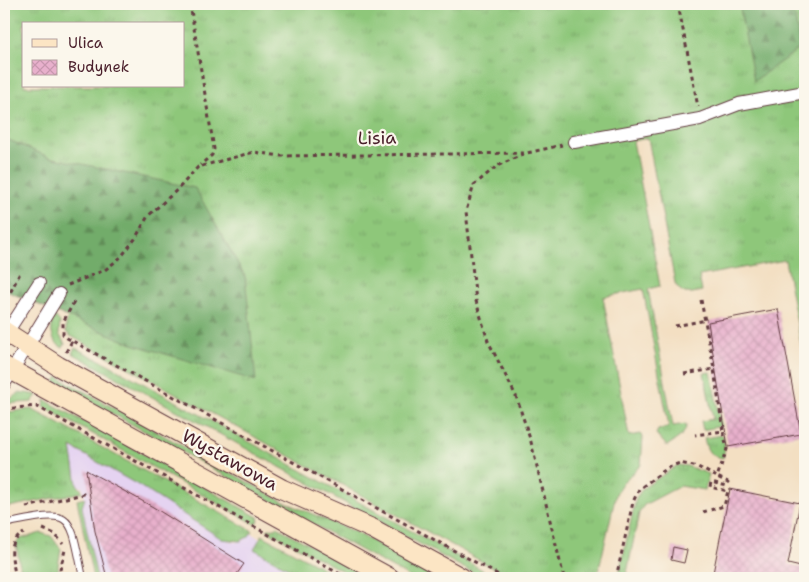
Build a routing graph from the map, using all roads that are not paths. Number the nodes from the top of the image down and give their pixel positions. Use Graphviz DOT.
graph roads {
  1 [pos="805,92"];
  2 [pos="574,142"];
  3 [pos="38,283"];
  4 [pos="59,294"];
  5 [pos="5,333"];
  6 [pos="28,347"];
  7 [pos="6,373"];
  8 [pos="4,524"];
  9 [pos="83,578"];
  10 [pos="390,578"];
  11 [pos="462,578"];
  1 -- 2 [label="street"];
  3 -- 5 [label="street"];
  4 -- 6 [label="street"];
  5 -- 6 [label="street, Wystawowa"];
  6 -- 7 [label="street"];
  6 -- 11 [label="street, Wystawowa"];
  7 -- 10 [label="street, Wystawowa"];
  8 -- 9 [label="lane"];
}
